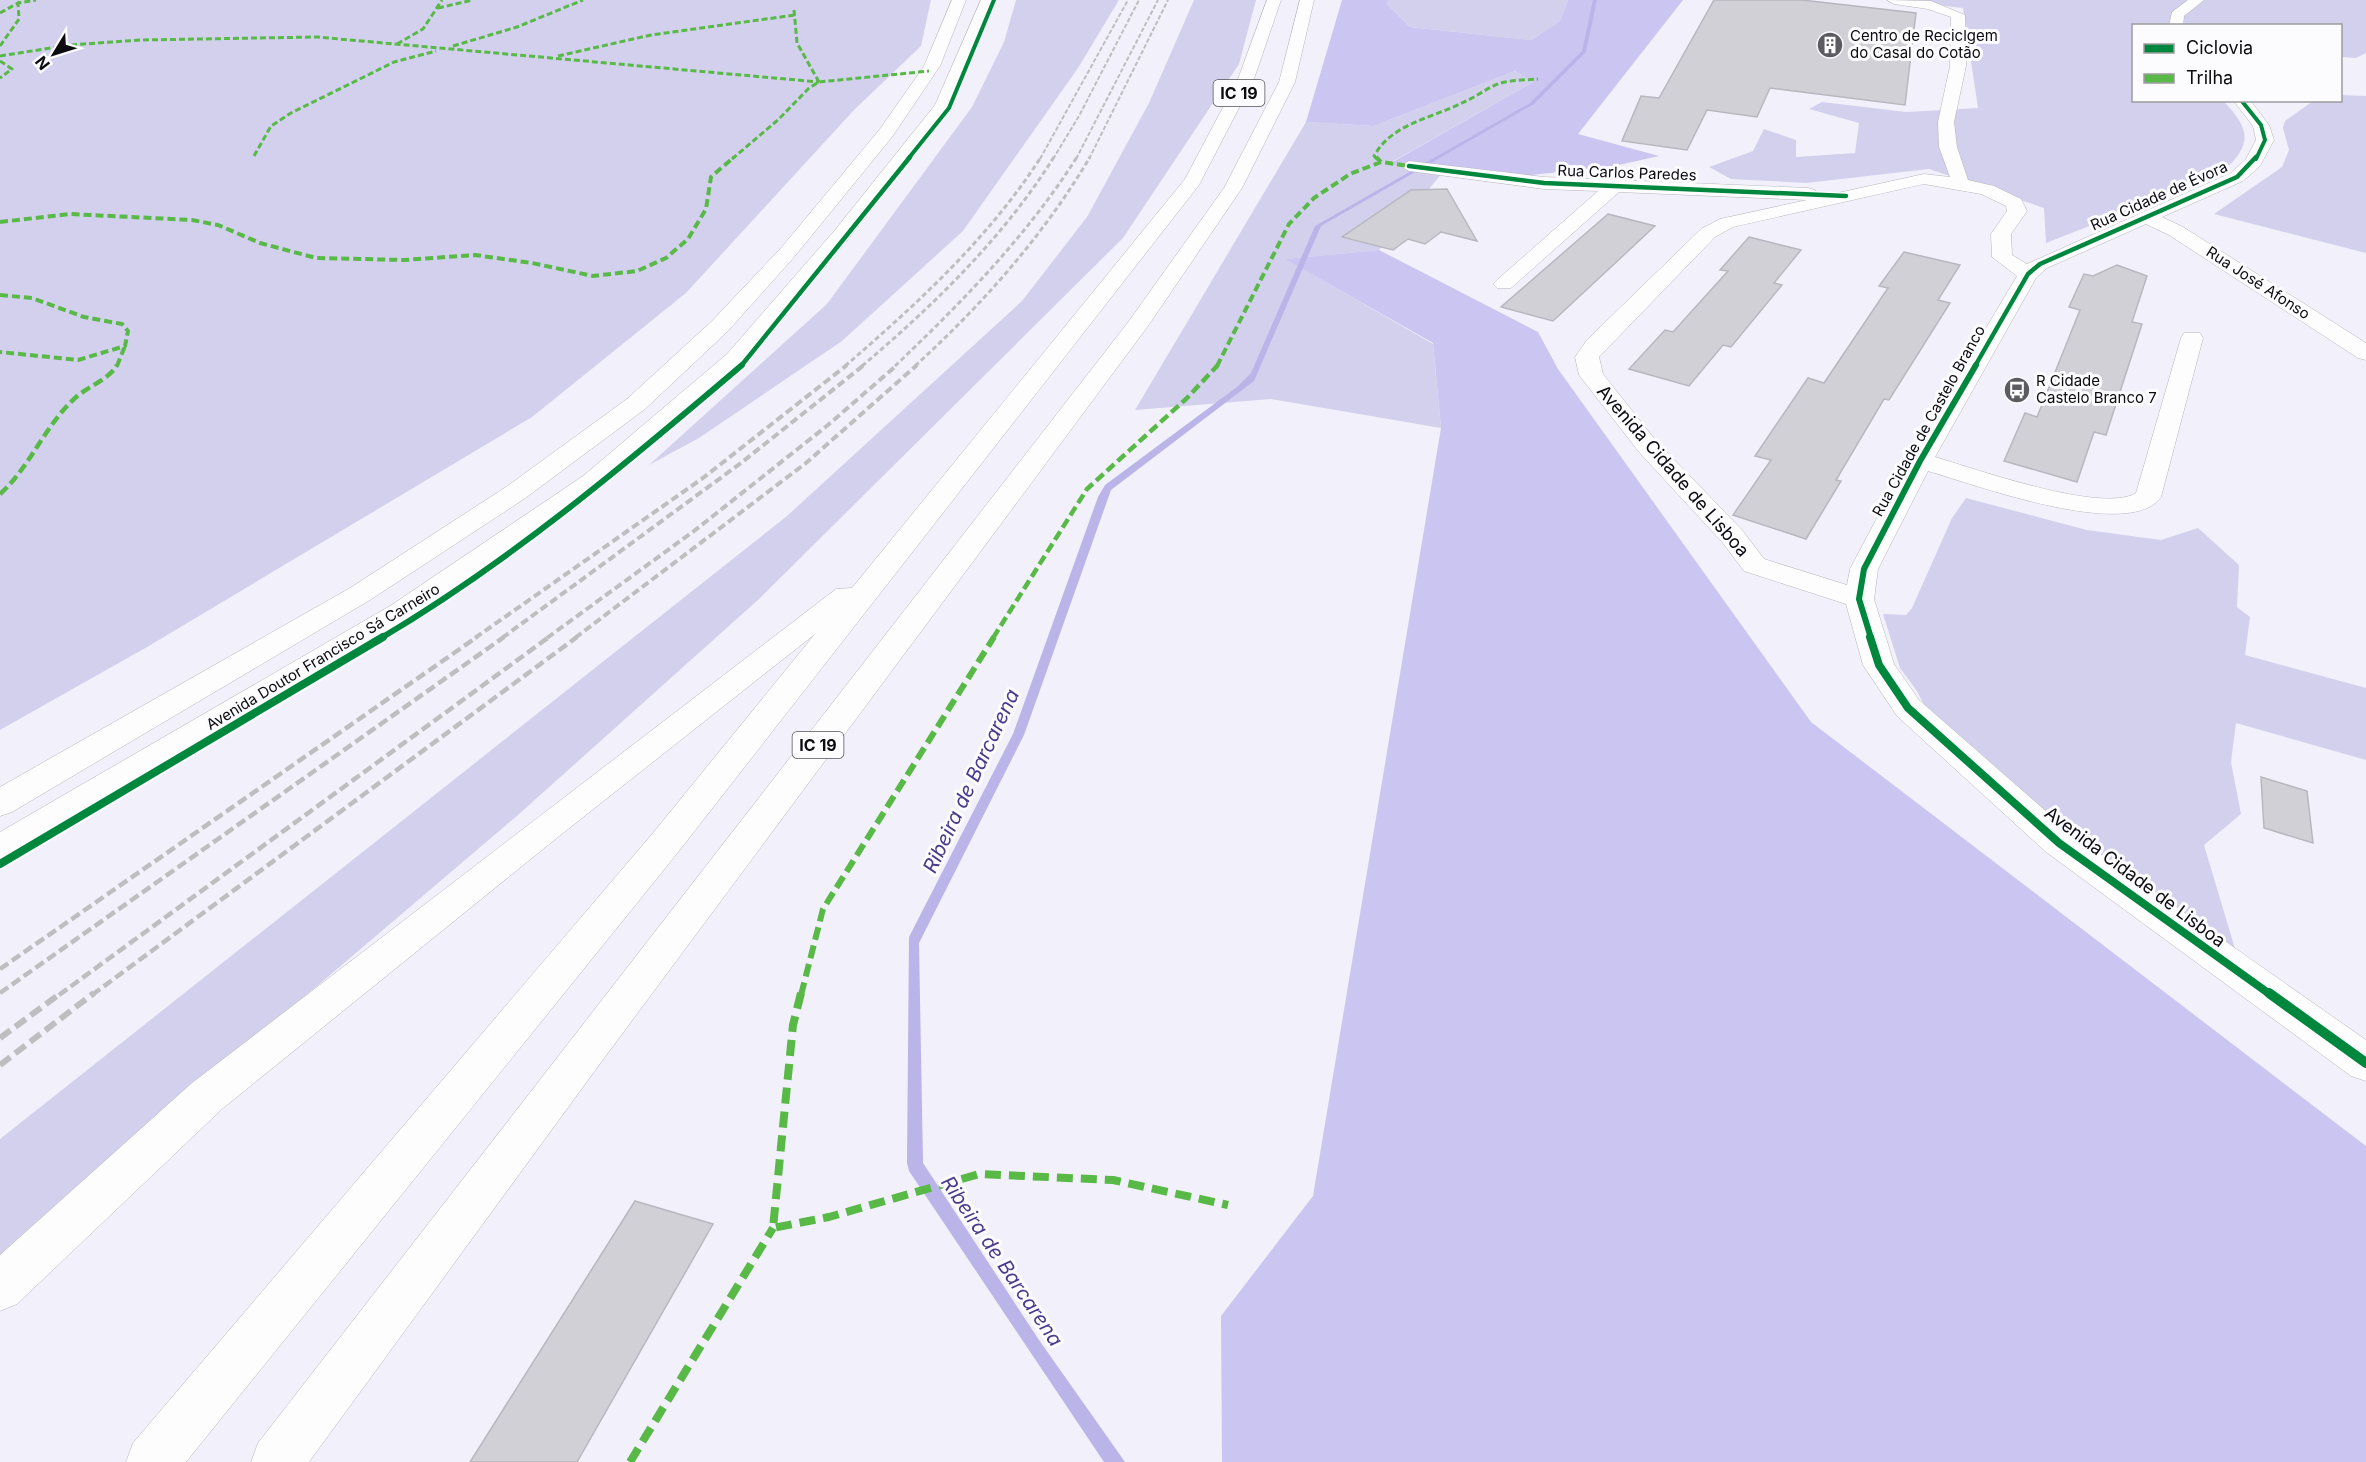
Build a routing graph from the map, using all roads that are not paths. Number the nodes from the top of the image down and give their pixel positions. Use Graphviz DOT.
graph roads {
  1 [pos="959,0"];
  2 [pos="988,0"];
  3 [pos="1274,0"];
  4 [pos="1307,0"];
  5 [pos="1894,0"];
  6 [pos="2197,0"];
  7 [pos="2176,24"];
  8 [pos="2243,102"];
  9 [pos="1408,166"];
  10 [pos="1958,179"];
  11 [pos="1613,187"];
  12 [pos="1846,196"];
  13 [pos="2146,218"];
  14 [pos="2034,269"];
  15 [pos="1504,284"];
  16 [pos="2192,338"];
  17 [pos="2366,353"];
  18 [pos="1920,461"];
  19 [pos="888,563"];
  20 [pos="1859,599"];
  21 [pos="0,803"];
  22 [pos="0,849"];
  23 [pos="2366,1063"];
  24 [pos="0,1287"];
  25 [pos="152,1462"];
  26 [pos="277,1462"];
  1 -- 21 [label="main road, Avenida Doutor Francisco Sá Carneiro"];
  2 -- 22 [label="main road, Avenida Doutor Francisco Sá Carneiro"];
  3 -- 19 [label="main road, IC 19"];
  4 -- 26 [label="main road, IC 19"];
  5 -- 10 [label="main road"];
  6 -- 7 [label="main road"];
  8 -- 13 [label="main road, Rua Cidade de Évora"];
  9 -- 11 [label="main road, Rua Carlos Paredes"];
  10 -- 12 [label="main road, Avenida Cidade de Lisboa"];
  10 -- 14 [label="main road"];
  11 -- 12 [label="main road, Rua Carlos Paredes"];
  11 -- 15 [label="main road"];
  12 -- 20 [label="main road, Avenida Cidade de Lisboa"];
  13 -- 14 [label="main road, Rua Cidade de Évora"];
  13 -- 17 [label="main road, Rua José Afonso"];
  14 -- 18 [label="main road, Rua Cidade de Castelo Branco"];
  16 -- 18 [label="main road"];
  18 -- 20 [label="main road, Rua Cidade de Castelo Branco"];
  19 -- 24 [label="main road"];
  19 -- 25 [label="main road, IC 19"];
  20 -- 23 [label="main road, Avenida Cidade de Lisboa"];
}
